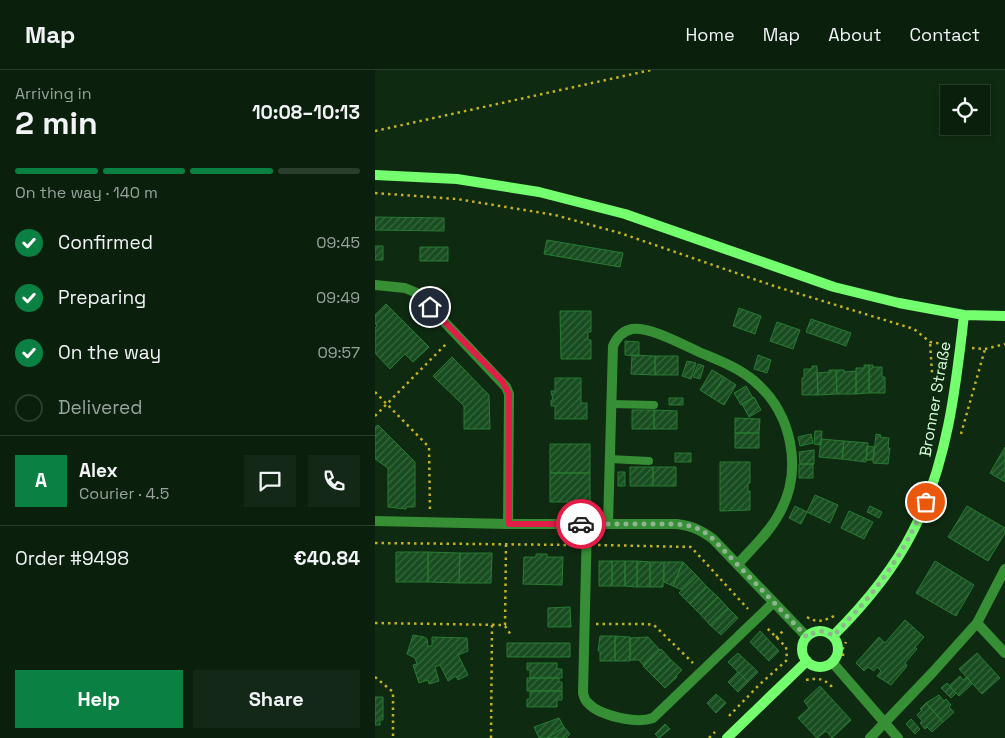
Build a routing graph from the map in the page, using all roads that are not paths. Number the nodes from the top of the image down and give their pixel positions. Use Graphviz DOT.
graph roads {
  1 [pos="375,175"];
  2 [pos="375,285"];
  3 [pos="963,315"];
  4 [pos="1005,316"];
  5 [pos="612,404"];
  6 [pos="653,405"];
  7 [pos="610,460"];
  8 [pos="649,461"];
  9 [pos="375,521"];
  10 [pos="509,524"];
  11 [pos="587,524"];
  12 [pos="609,524"];
  13 [pos="738,564"];
  14 [pos="1005,569"];
  15 [pos="773,602"];
  16 [pos="977,623"];
  17 [pos="833,636"];
  18 [pos="807,637"];
  19 [pos="1005,653"];
  20 [pos="807,661"];
  21 [pos="832,662"];
  22 [pos="884,723"];
  23 [pos="727,738"];
  24 [pos="870,738"];
  25 [pos="898,738"];
  1 -- 3 [label="street"];
  2 -- 10 [label="street"];
  3 -- 4 [label="street"];
  3 -- 17 [label="street, Bronner Straße"];
  5 -- 6 [label="lane"];
  5 -- 7 [label="street"];
  5 -- 13 [label="street"];
  7 -- 8 [label="lane"];
  7 -- 12 [label="street"];
  9 -- 10 [label="street"];
  10 -- 11 [label="street"];
  11 -- 12 [label="street"];
  11 -- 15 [label="street"];
  12 -- 13 [label="street"];
  13 -- 15 [label="street"];
  14 -- 16 [label="street"];
  15 -- 18 [label="street"];
  16 -- 19 [label="street"];
  16 -- 22 [label="street"];
  17 -- 18 [label="street"];
  17 -- 21 [label="street"];
  18 -- 20 [label="street"];
  20 -- 21 [label="street"];
  20 -- 23 [label="street"];
  21 -- 22 [label="street"];
  22 -- 24 [label="street"];
  22 -- 25 [label="street"];
}
